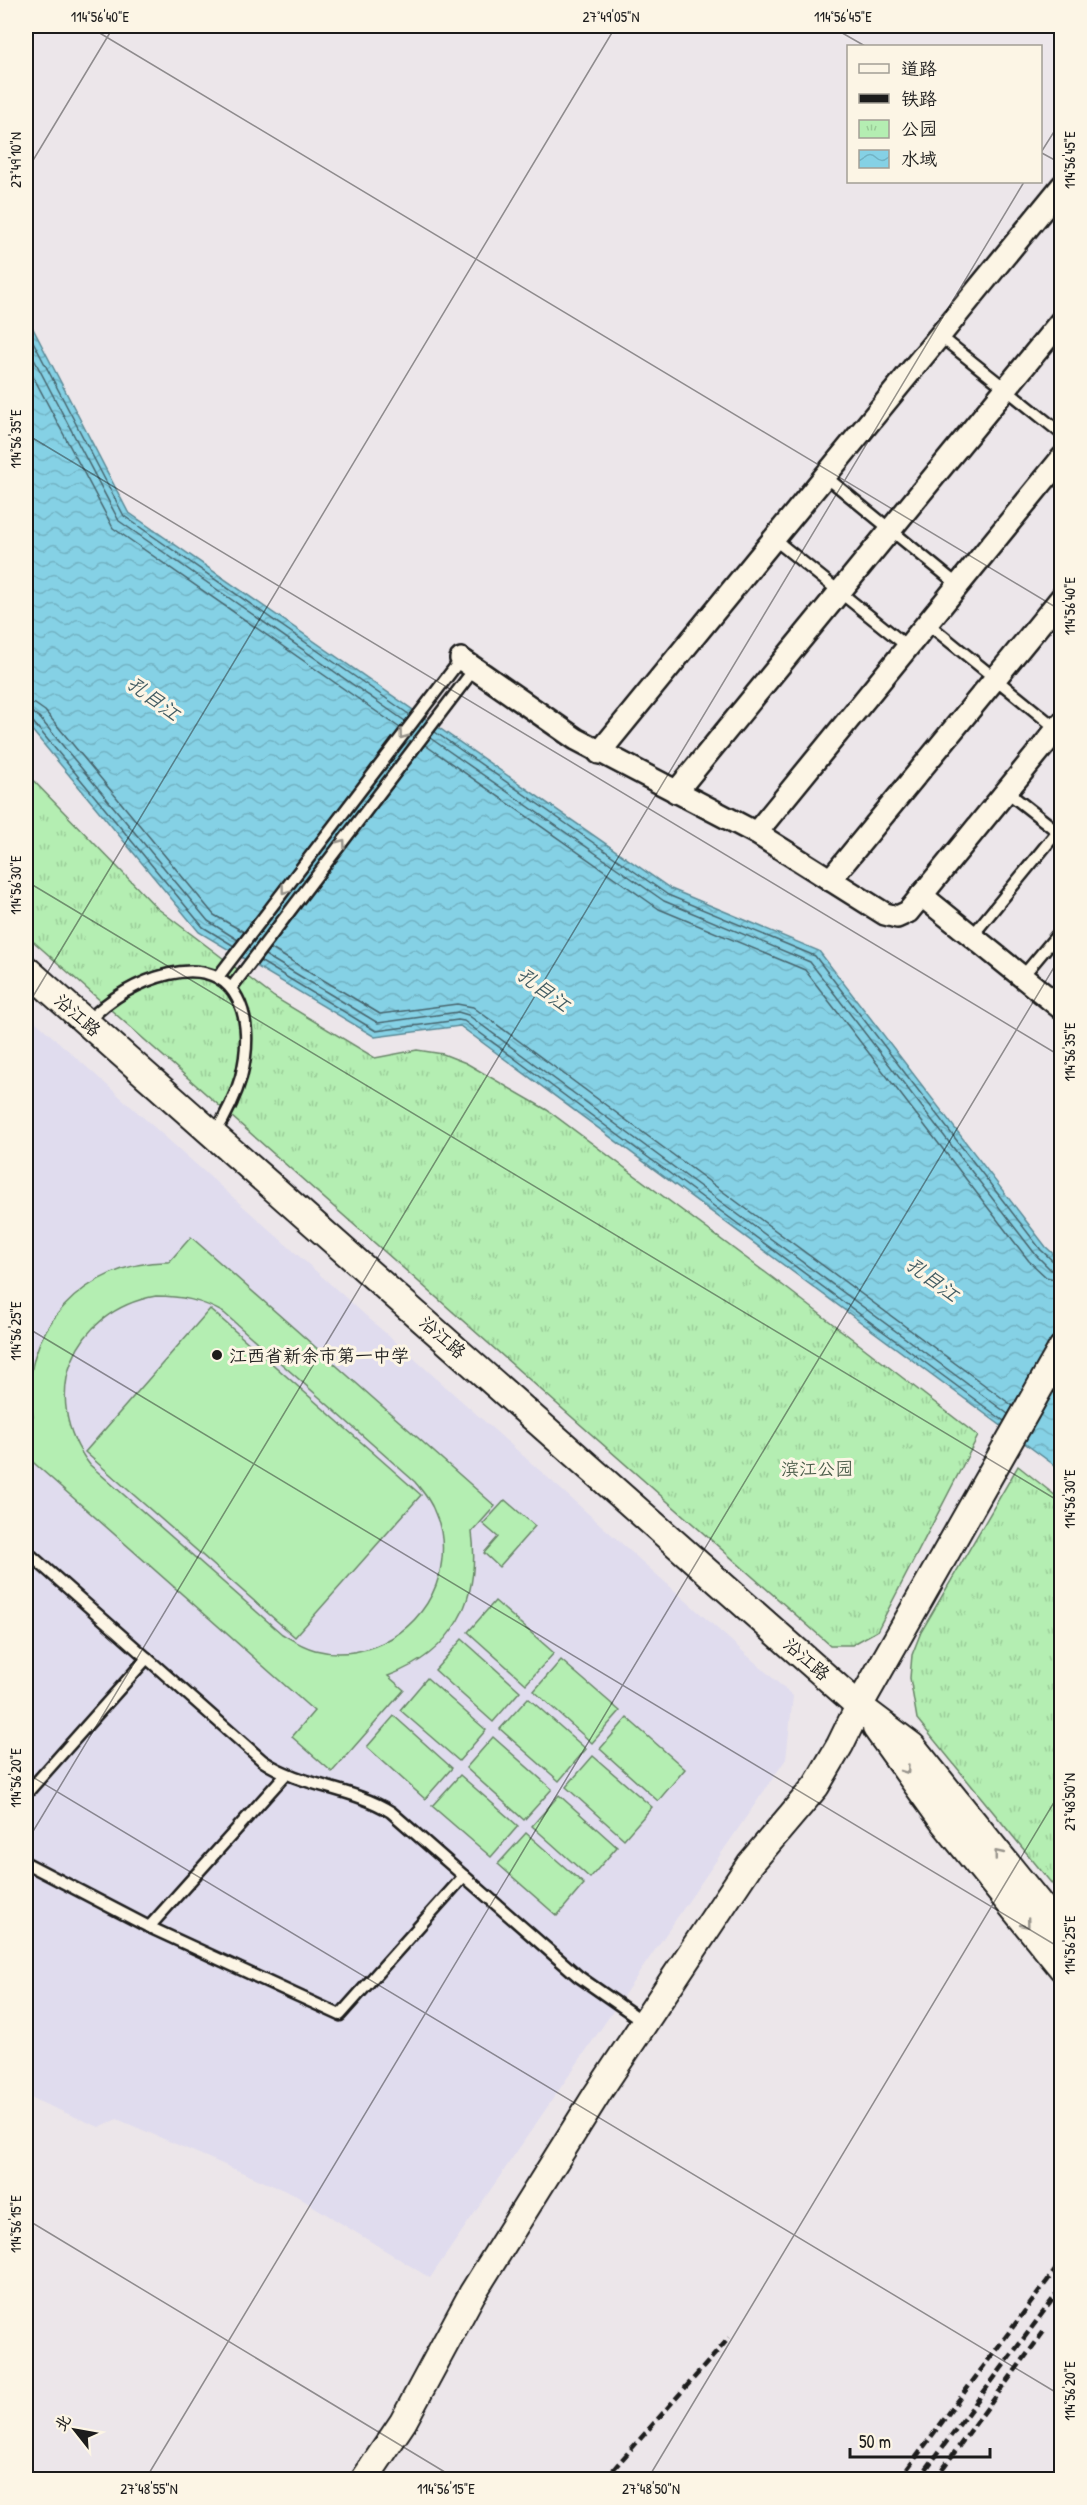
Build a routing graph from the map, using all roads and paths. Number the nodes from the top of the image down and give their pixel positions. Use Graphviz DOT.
graph roads {
  1 [pos="1060,191"];
  2 [pos="1062,320"];
  3 [pos="940,336"];
  4 [pos="1006,389"];
  5 [pos="1062,434"];
  6 [pos="1062,458"];
  7 [pos="825,477"];
  8 [pos="891,530"];
  9 [pos="774,539"];
  10 [pos="958,585"];
  11 [pos="840,592"];
  12 [pos="1062,597"];
  13 [pos="927,623"];
  14 [pos="908,647"];
  15 [pos="468,664"];
  16 [pos="995,678"];
  17 [pos="1059,726"];
  18 [pos="599,753"];
  19 [pos="1006,791"];
  20 [pos="676,792"];
  21 [pos="1060,831"];
  22 [pos="756,833"];
  23 [pos="830,880"];
  24 [pos="921,895"];
  25 [pos="1062,928"];
  26 [pos="972,936"];
  27 [pos="26,969"];
  28 [pos="1022,976"];
  29 [pos="218,977"];
  30 [pos="232,987"];
  31 [pos="1062,1008"];
  32 [pos="87,1023"];
  33 [pos="214,1135"];
  34 [pos="1062,1348"];
  35 [pos="26,1551"];
  36 [pos="147,1658"];
  37 [pos="860,1706"];
  38 [pos="286,1774"];
  39 [pos="26,1794"];
  40 [pos="26,1863"];
  41 [pos="464,1876"];
  42 [pos="149,1927"];
  43 [pos="1062,1932"];
  44 [pos="1062,1968"];
  45 [pos="644,2022"];
  46 [pos="364,2480"];
  1 -- 3 [label="street"];
  2 -- 4 [label="street"];
  3 -- 4 [label="lane"];
  3 -- 7 [label="street"];
  4 -- 5 [label="lane"];
  4 -- 8 [label="street"];
  6 -- 10 [label="street"];
  7 -- 8 [label="lane"];
  7 -- 9 [label="street"];
  8 -- 10 [label="lane"];
  8 -- 11 [label="street"];
  9 -- 11 [label="lane"];
  9 -- 18 [label="street"];
  10 -- 13 [label="street"];
  11 -- 14 [label="lane"];
  11 -- 20 [label="street"];
  12 -- 16 [label="street"];
  13 -- 14 [label="street"];
  13 -- 16 [label="lane"];
  14 -- 22 [label="street"];
  15 -- 18 [label="street"];
  15 -- 29 [label="lane, one-way"];
  30 -- 15 [label="lane, one-way"];
  16 -- 17 [label="lane"];
  16 -- 23 [label="street"];
  17 -- 19 [label="street"];
  18 -- 20 [label="street"];
  19 -- 21 [label="lane"];
  19 -- 24 [label="street"];
  20 -- 22 [label="street"];
  21 -- 26 [label="lane"];
  22 -- 23 [label="street"];
  23 -- 24 [label="street"];
  24 -- 26 [label="street"];
  25 -- 28 [label="lane"];
  26 -- 28 [label="street"];
  27 -- 32 [label="street, 沿江路"];
  28 -- 31 [label="street"];
  29 -- 30 [label="lane"];
  29 -- 32 [label="lane"];
  30 -- 33 [label="lane"];
  32 -- 33 [label="street, 沿江路"];
  33 -- 37 [label="street, 沿江路"];
  34 -- 37 [label="street"];
  35 -- 36 [label="lane"];
  36 -- 38 [label="lane"];
  36 -- 39 [label="lane"];
  43 -- 37 [label="street, 沿江路, one-way"];
  37 -- 44 [label="street, 沿江路, one-way"];
  37 -- 45 [label="street"];
  38 -- 41 [label="lane"];
  38 -- 42 [label="lane"];
  40 -- 42 [label="lane"];
  41 -- 42 [label="lane"];
  41 -- 45 [label="lane"];
  45 -- 46 [label="street"];
}
